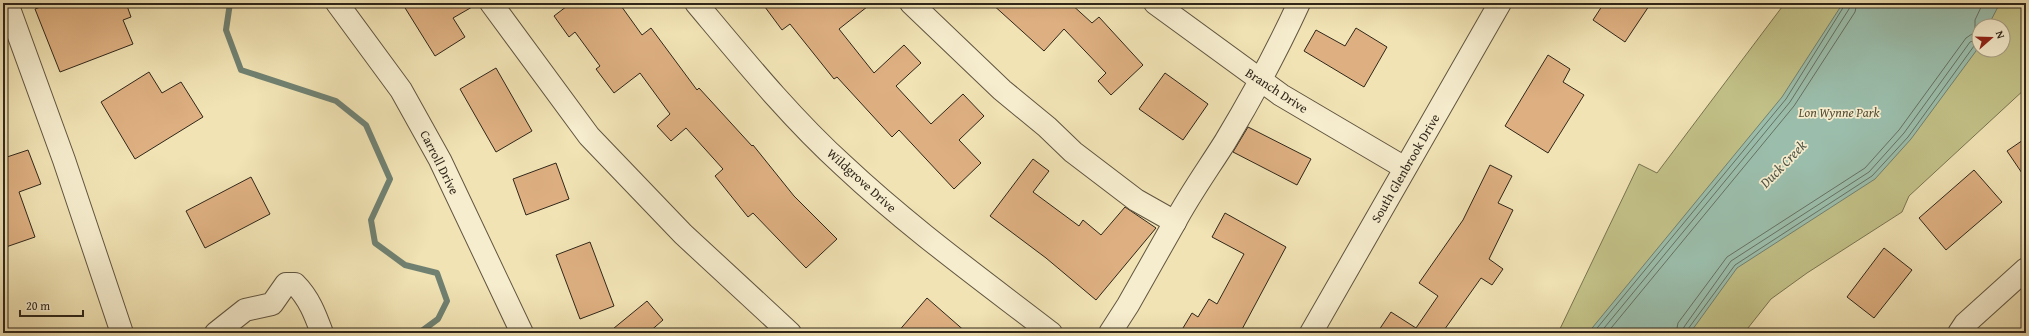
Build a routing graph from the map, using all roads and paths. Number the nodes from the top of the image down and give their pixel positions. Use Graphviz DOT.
graph roads {
  1 [pos="7,3"];
  2 [pos="337,3"];
  3 [pos="491,3"];
  4 [pos="696,3"];
  5 [pos="911,3"];
  6 [pos="1155,3"];
  7 [pos="1299,3"];
  8 [pos="1500,3"];
  9 [pos="1260,81"];
  10 [pos="1405,168"];
  11 [pos="1176,222"];
  12 [pos="2026,269"];
  13 [pos="516,331"];
  14 [pos="122,333"];
  15 [pos="216,333"];
  16 [pos="322,333"];
  17 [pos="790,333"];
  18 [pos="1051,333"];
  19 [pos="1110,333"];
  20 [pos="1311,333"];
  21 [pos="1959,333"];
  1 -- 14 [label="street"];
  2 -- 13 [label="street, Carroll Drive"];
  3 -- 17 [label="street"];
  4 -- 18 [label="street, Wildgrove Drive"];
  5 -- 11 [label="street"];
  6 -- 9 [label="street, Branch Drive"];
  7 -- 9 [label="street"];
  8 -- 10 [label="street, South Glenbrook Drive"];
  9 -- 10 [label="street, Branch Drive"];
  9 -- 11 [label="street"];
  10 -- 20 [label="street, South Glenbrook Drive"];
  11 -- 19 [label="street"];
  12 -- 21 [label="street"];
  15 -- 16 [label="street"];
}
